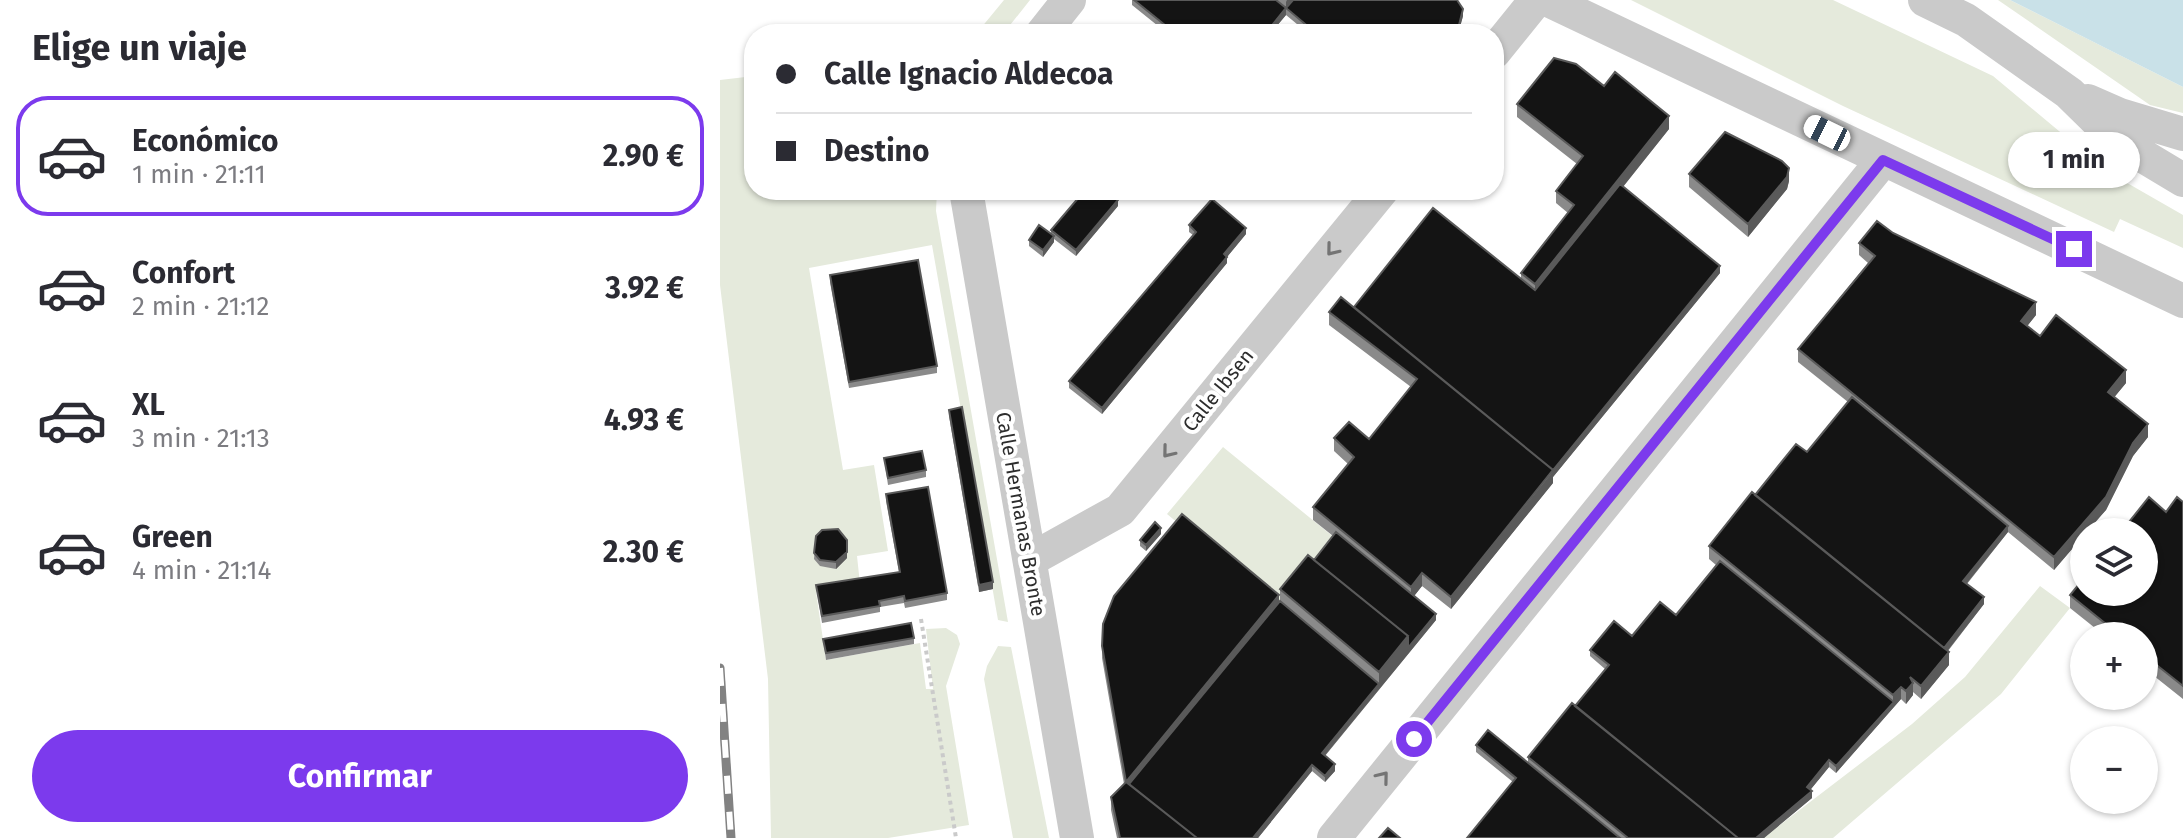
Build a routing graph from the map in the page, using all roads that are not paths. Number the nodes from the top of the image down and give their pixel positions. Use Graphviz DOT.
graph roads {
  1 [pos="1069,0"];
  2 [pos="1536,0"];
  3 [pos="1548,0"];
  4 [pos="1925,0"];
  5 [pos="1050,24"];
  6 [pos="1504,40"];
  7 [pos="2069,93"];
  8 [pos="2183,134"];
  9 [pos="1883,160"];
  10 [pos="2183,180"];
  11 [pos="968,200"];
  12 [pos="1374,200"];
  13 [pos="2183,301"];
  14 [pos="1030,560"];
  15 [pos="1077,838"];
  16 [pos="1334,838"];
  1 -- 5 [label="street"];
  2 -- 6 [label="street"];
  3 -- 9 [label="street"];
  4 -- 7 [label="street"];
  7 -- 8 [label="street"];
  7 -- 10 [label="street"];
  9 -- 13 [label="street"];
  16 -- 9 [label="street, one-way"];
  11 -- 14 [label="street, Calle Hermanas Bronte"];
  12 -- 14 [label="street, Calle Ibsen, one-way"];
  14 -- 15 [label="street, Calle Hermanas Bronte"];
}
